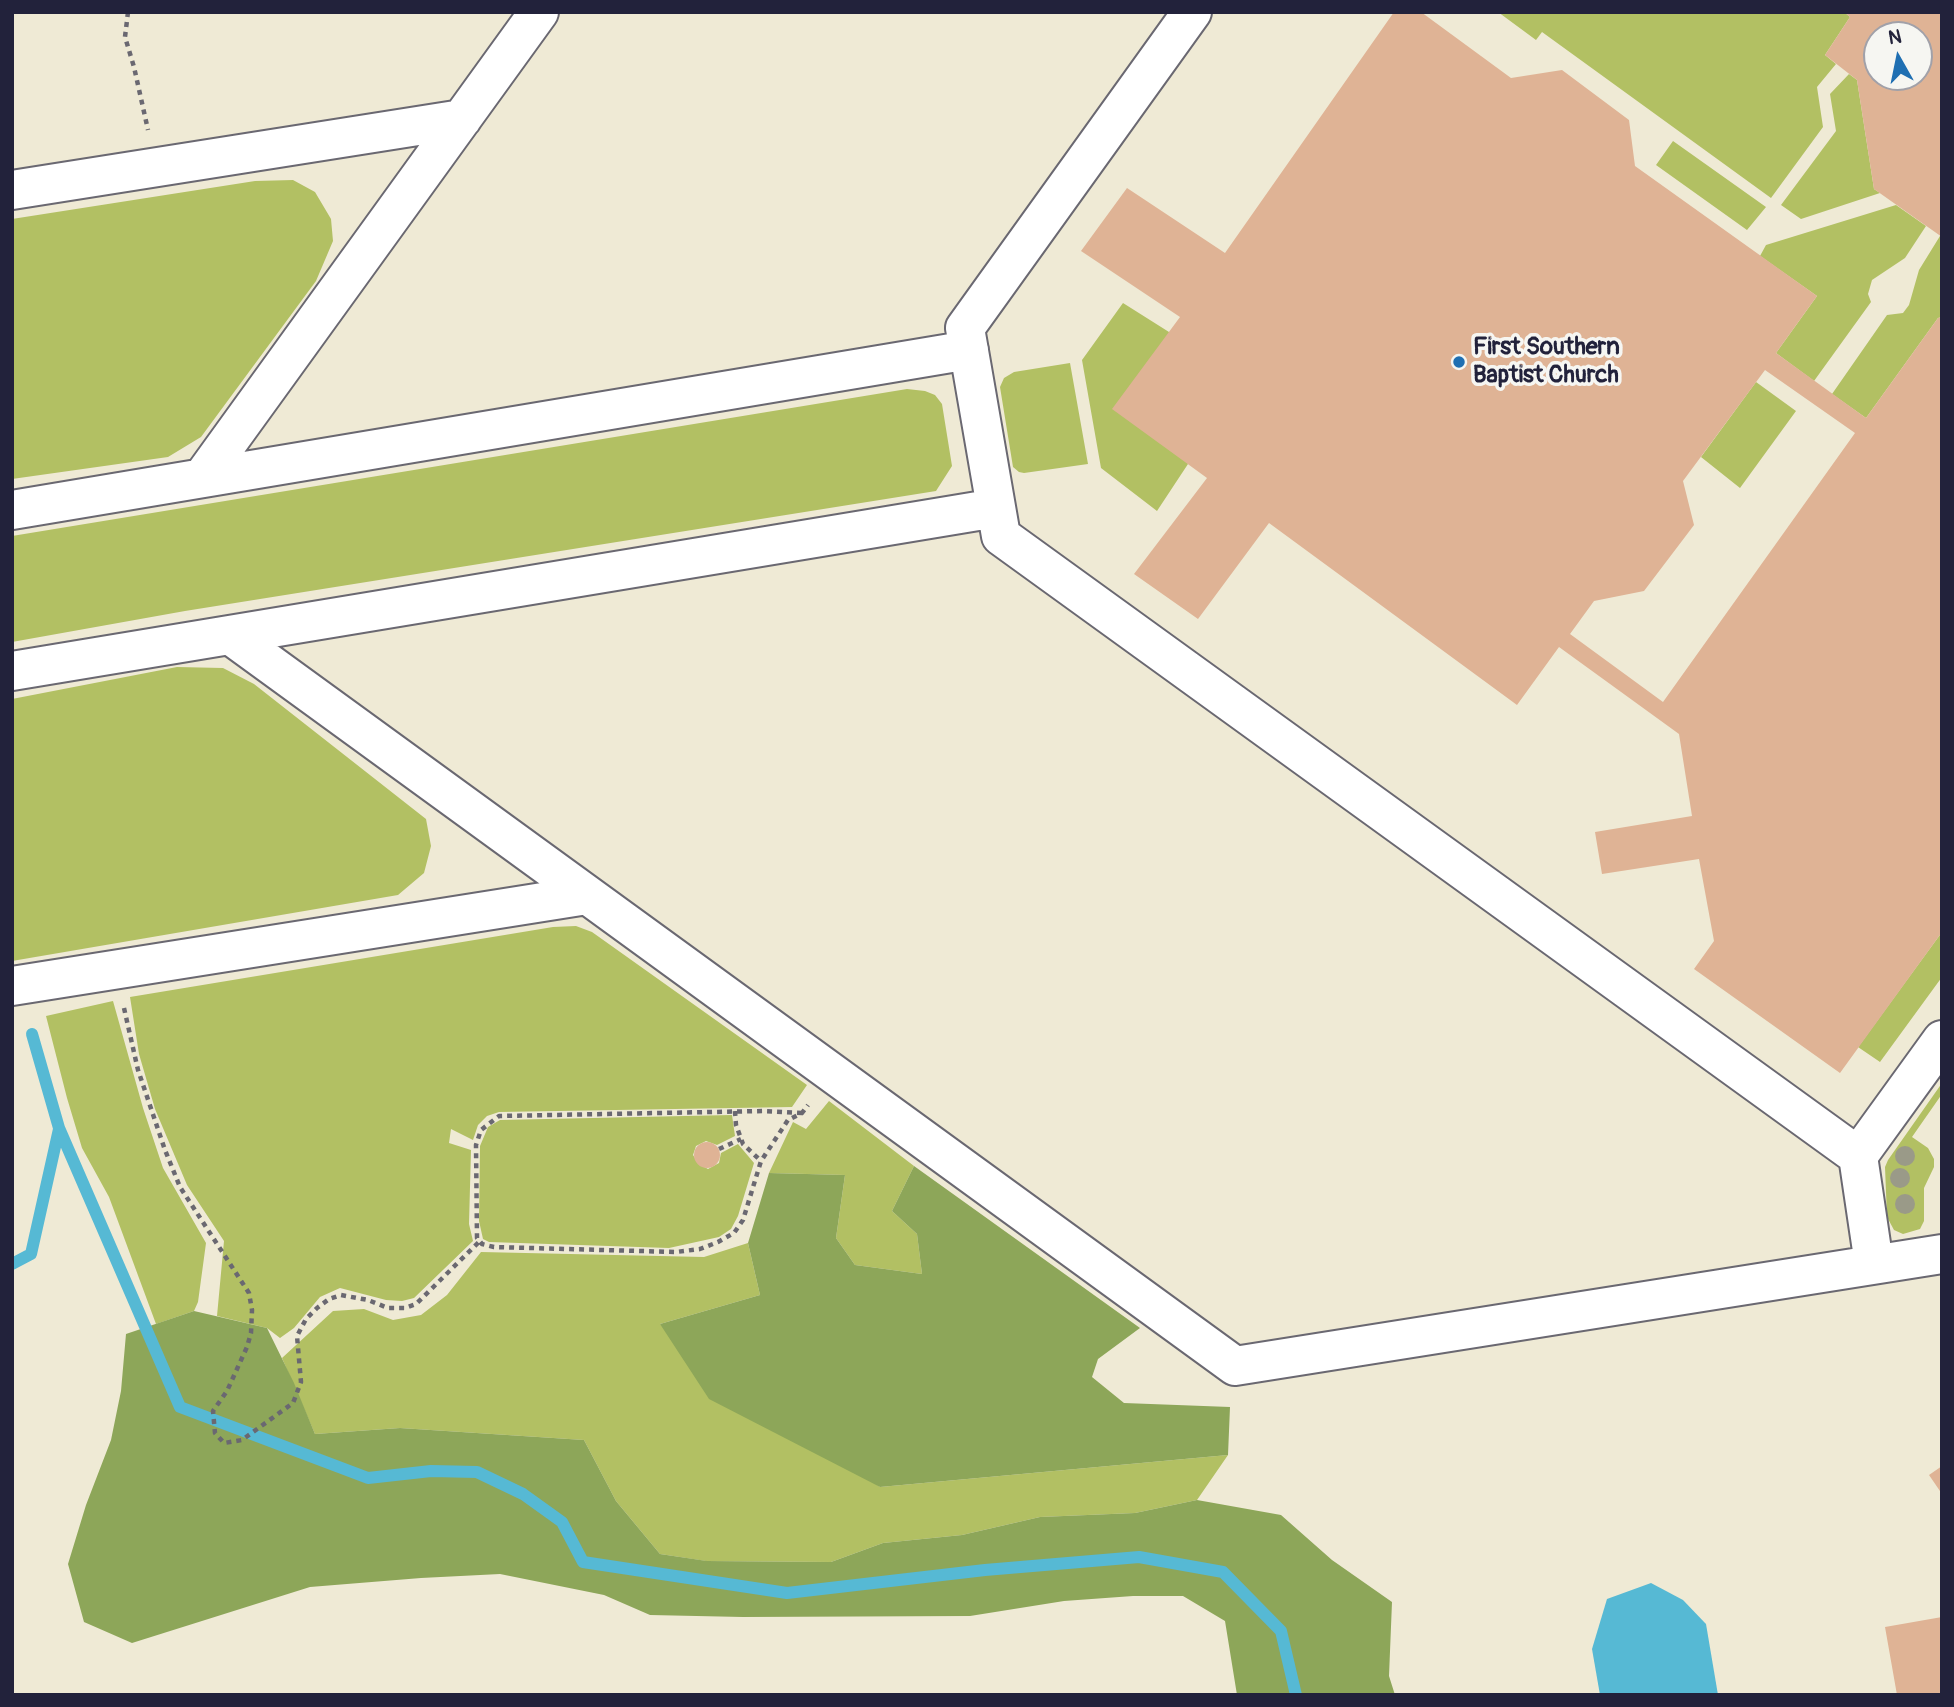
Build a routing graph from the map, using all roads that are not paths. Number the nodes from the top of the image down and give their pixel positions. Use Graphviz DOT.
graph roads {
  1 [pos="539,12"];
  2 [pos="1192,12"];
  3 [pos="462,119"];
  4 [pos="12,190"];
  5 [pos="969,350"];
  6 [pos="202,478"];
  7 [pos="996,508"];
  8 [pos="12,510"];
  9 [pos="230,635"];
  10 [pos="12,671"];
  11 [pos="587,895"];
  12 [pos="12,986"];
  13 [pos="1942,1040"];
  14 [pos="1858,1156"];
  15 [pos="1942,1254"];
  16 [pos="1874,1264"];
  1 -- 3 [label="lane"];
  2 -- 5 [label="lane"];
  3 -- 4 [label="lane"];
  3 -- 6 [label="lane"];
  5 -- 6 [label="lane"];
  5 -- 7 [label="lane"];
  6 -- 8 [label="lane"];
  7 -- 9 [label="lane"];
  7 -- 14 [label="lane"];
  9 -- 10 [label="lane"];
  9 -- 11 [label="lane"];
  11 -- 12 [label="lane"];
  11 -- 16 [label="lane"];
  13 -- 14 [label="lane"];
  14 -- 16 [label="lane"];
  15 -- 16 [label="lane"];
}
